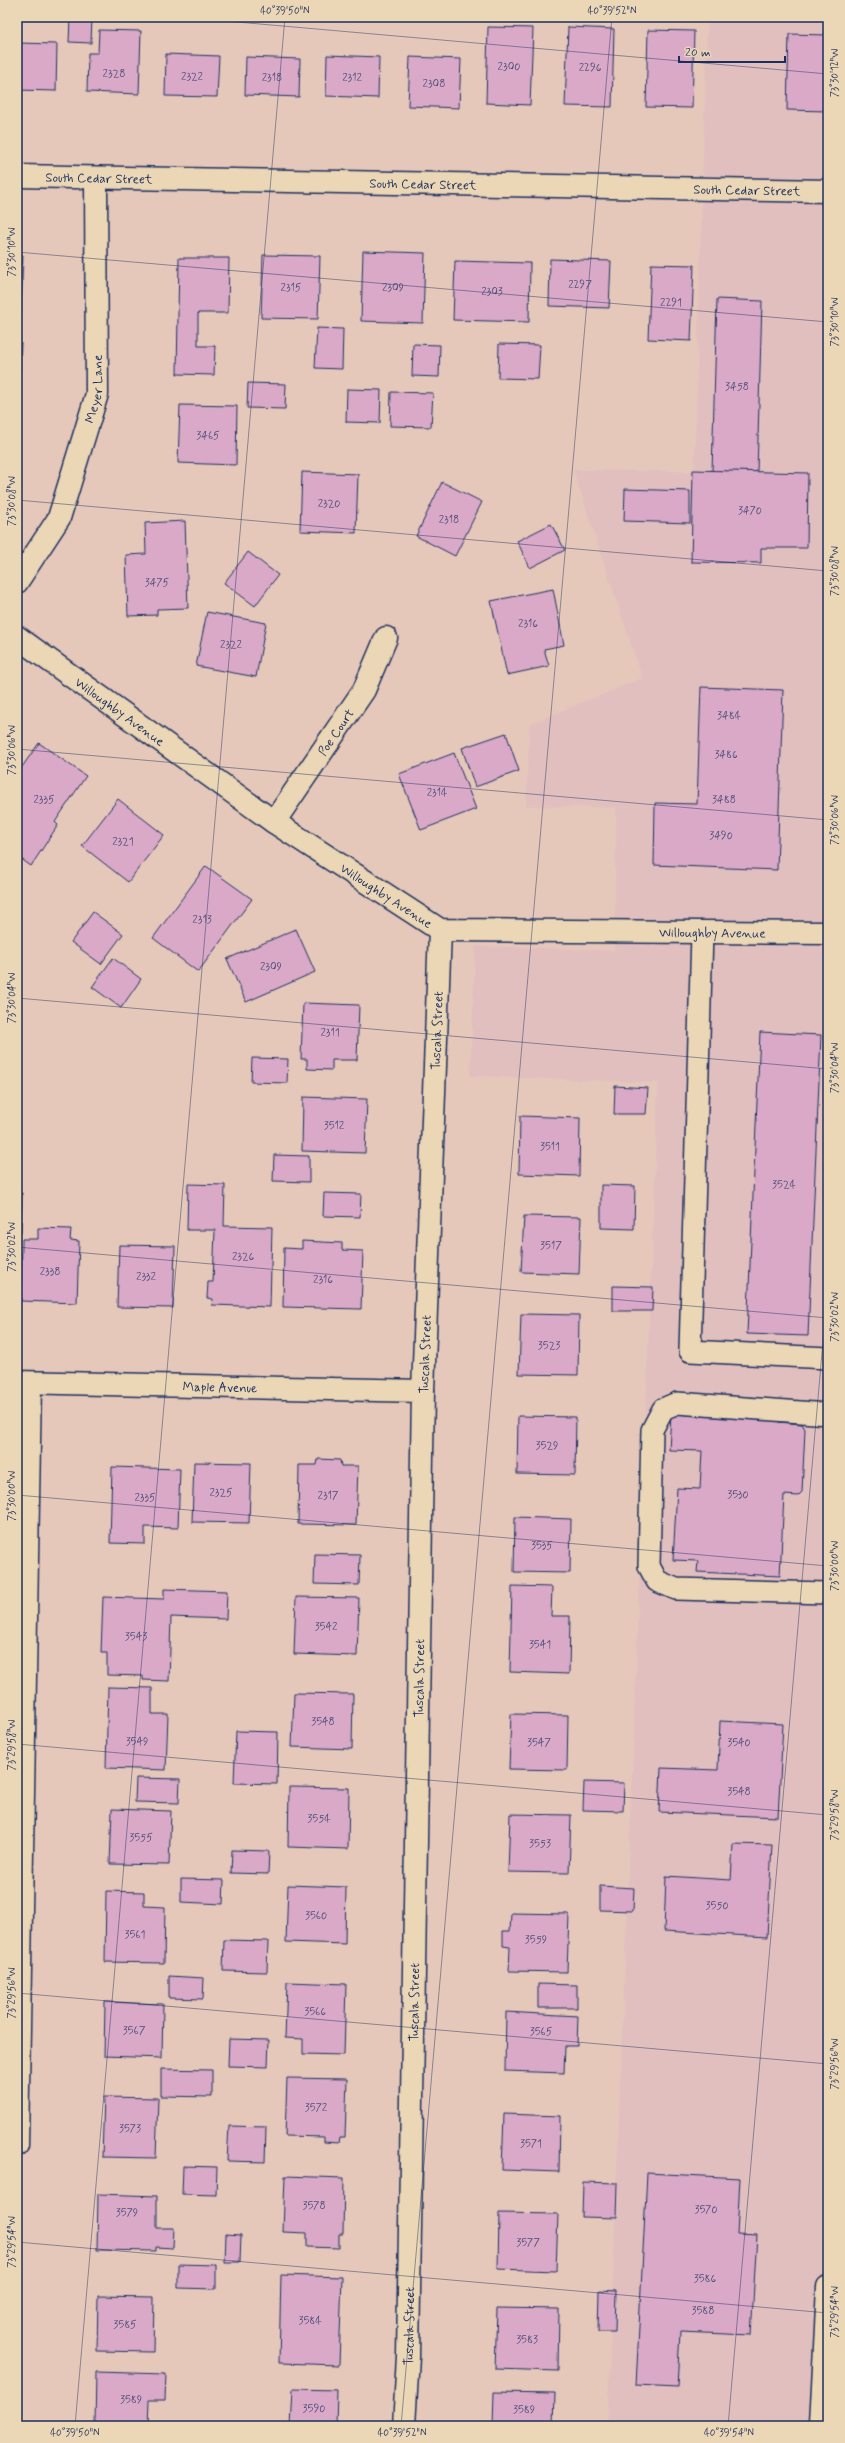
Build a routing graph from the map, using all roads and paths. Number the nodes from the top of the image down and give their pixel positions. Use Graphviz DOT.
graph roads {
  1 [pos="17,176"];
  2 [pos="96,178"];
  3 [pos="828,191"];
  4 [pos="17,582"];
  5 [pos="17,637"];
  6 [pos="386,638"];
  7 [pos="274,822"];
  8 [pos="440,930"];
  9 [pos="702,933"];
  10 [pos="828,933"];
  11 [pos="828,1358"];
  12 [pos="23,1383"];
  13 [pos="423,1391"];
  14 [pos="828,1414"];
  15 [pos="828,1593"];
  16 [pos="17,2144"];
  17 [pos="828,2287"];
  18 [pos="404,2426"];
  19 [pos="821,2426"];
  1 -- 2 [label="street, South Cedar Street"];
  2 -- 3 [label="street, South Cedar Street"];
  2 -- 4 [label="street, Meyer Lane"];
  5 -- 7 [label="street, Willoughby Avenue"];
  6 -- 7 [label="street, Poe Court"];
  7 -- 8 [label="street, Willoughby Avenue"];
  8 -- 9 [label="street, Willoughby Avenue"];
  8 -- 13 [label="street, Tuscala Street"];
  9 -- 10 [label="street, Willoughby Avenue"];
  9 -- 11 [label="lane"];
  12 -- 13 [label="street, Maple Avenue"];
  12 -- 16 [label="street"];
  13 -- 18 [label="street, Tuscala Street"];
  14 -- 15 [label="lane"];
  17 -- 19 [label="street"];
}
